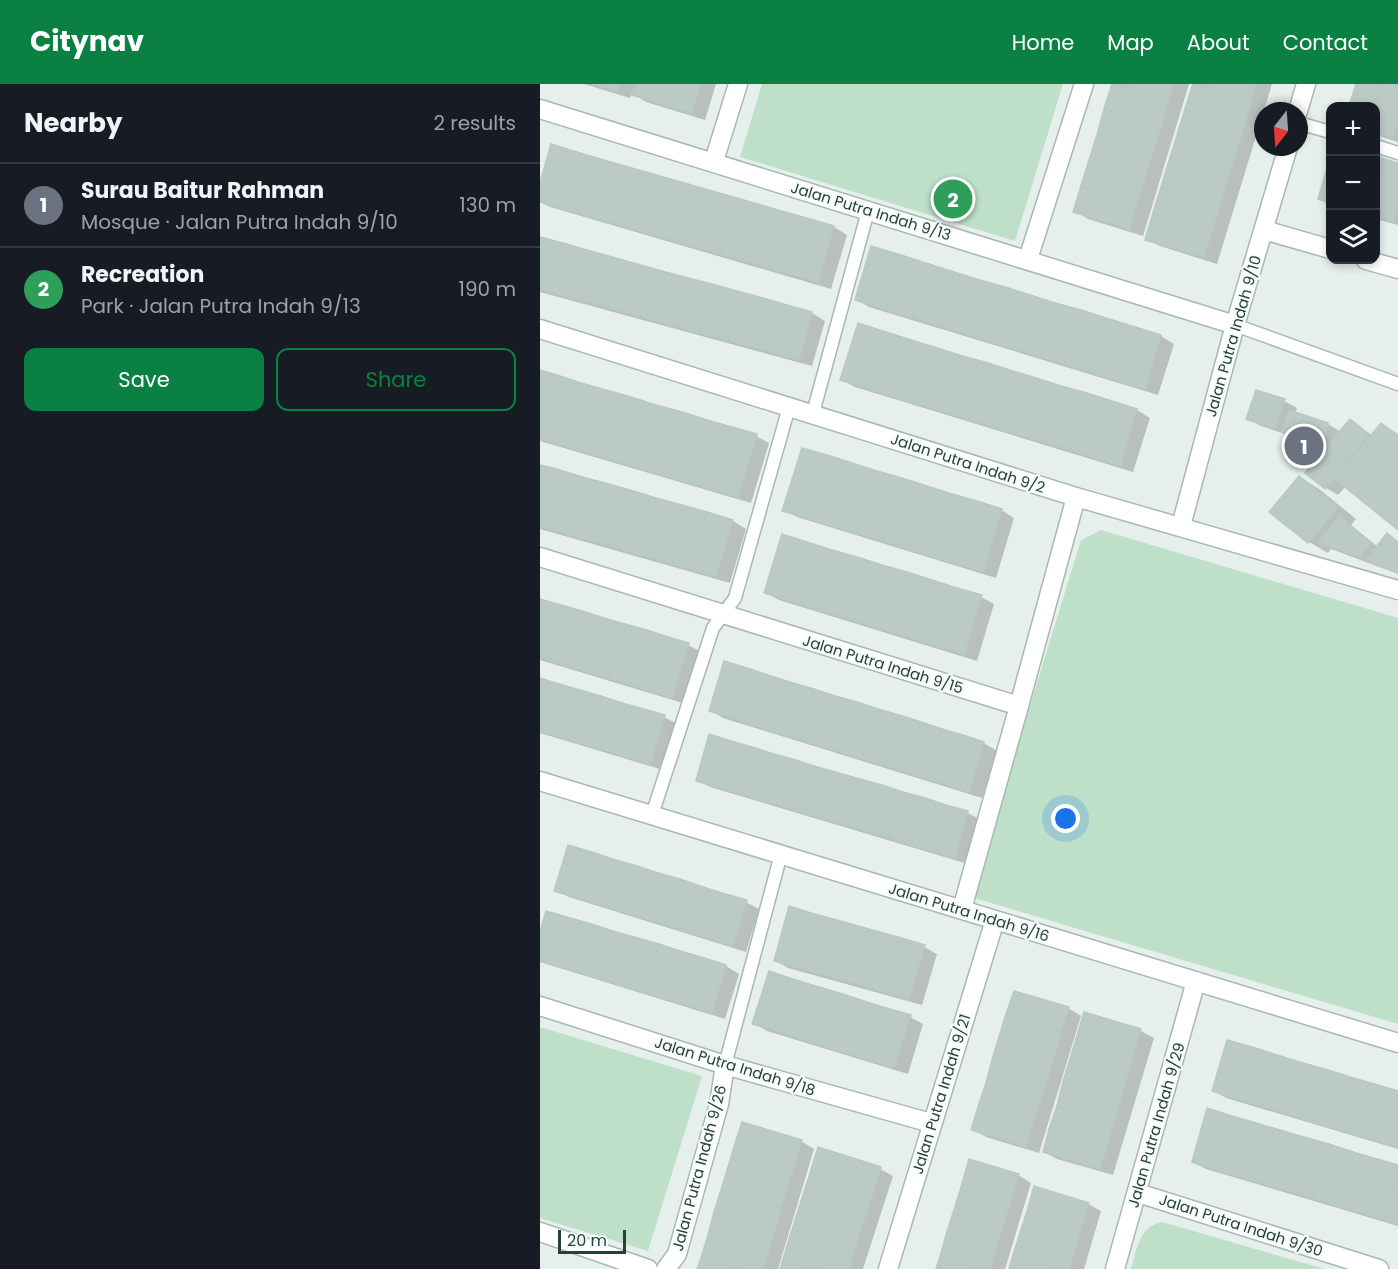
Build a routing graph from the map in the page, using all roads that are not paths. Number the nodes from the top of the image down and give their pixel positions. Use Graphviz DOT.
graph roads {
  1 [pos="738,84"];
  2 [pos="1084,84"];
  3 [pos="1306,84"];
  4 [pos="1301,102"];
  5 [pos="540,109"];
  6 [pos="1308,126"];
  7 [pos="1326,131"];
  8 [pos="1380,147"];
  9 [pos="1398,153"];
  10 [pos="1285,156"];
  11 [pos="714,161"];
  12 [pos="868,211"];
  13 [pos="1264,230"];
  14 [pos="1326,248"];
  15 [pos="1028,259"];
  16 [pos="1380,264"];
  17 [pos="1398,269"];
  18 [pos="1235,325"];
  19 [pos="540,329"];
  20 [pos="1398,384"];
  21 [pos="789,407"];
  22 [pos="813,413"];
  23 [pos="1076,497"];
  24 [pos="1181,526"];
  25 [pos="540,557"];
  26 [pos="1398,590"];
  27 [pos="725,614"];
  28 [pos="1019,706"];
  29 [pos="540,781"];
  30 [pos="652,815"];
  31 [pos="781,854"];
  32 [pos="962,909"];
  33 [pos="995,920"];
  34 [pos="1196,981"];
  35 [pos="540,1006"];
  36 [pos="1398,1043"];
  37 [pos="725,1065"];
  38 [pos="931,1123"];
  39 [pos="1138,1193"];
  40 [pos="540,1232"];
  41 [pos="648,1269"];
  42 [pos="666,1269"];
  43 [pos="888,1269"];
  44 [pos="1115,1269"];
  45 [pos="1378,1269"];
  1 -- 11 [label="street"];
  2 -- 15 [label="street"];
  3 -- 4 [label="street"];
  5 -- 11 [label="street, Jalan Putra Indah 9/13"];
  6 -- 7 [label="lane"];
  8 -- 9 [label="lane"];
  10 -- 13 [label="street, Jalan Putra Indah 9/10"];
  11 -- 12 [label="street, Jalan Putra Indah 9/13"];
  12 -- 15 [label="street, Jalan Putra Indah 9/13"];
  12 -- 22 [label="lane"];
  13 -- 14 [label="street"];
  13 -- 18 [label="street, Jalan Putra Indah 9/10"];
  15 -- 18 [label="street, Jalan Putra Indah 9/13"];
  16 -- 17 [label="street"];
  18 -- 20 [label="lane"];
  18 -- 24 [label="street, Jalan Putra Indah 9/10"];
  19 -- 21 [label="street, Jalan Putra Indah 9/2"];
  21 -- 22 [label="street, Jalan Putra Indah 9/2"];
  21 -- 27 [label="lane"];
  22 -- 23 [label="street, Jalan Putra Indah 9/2"];
  23 -- 24 [label="street, Jalan Putra Indah 9/2"];
  23 -- 28 [label="street"];
  24 -- 26 [label="street, Jalan Putra Indah 9/2"];
  25 -- 27 [label="street, Jalan Putra Indah 9/15"];
  27 -- 28 [label="street, Jalan Putra Indah 9/15"];
  27 -- 30 [label="lane"];
  28 -- 32 [label="street"];
  29 -- 30 [label="street, Jalan Putra Indah 9/16"];
  30 -- 31 [label="street, Jalan Putra Indah 9/16"];
  31 -- 32 [label="street, Jalan Putra Indah 9/16"];
  31 -- 37 [label="lane"];
  32 -- 33 [label="street, Jalan Putra Indah 9/16"];
  33 -- 34 [label="street, Jalan Putra Indah 9/16"];
  33 -- 38 [label="street, Jalan Putra Indah 9/21"];
  34 -- 36 [label="street, Jalan Putra Indah 9/16"];
  34 -- 39 [label="street, Jalan Putra Indah 9/29"];
  35 -- 37 [label="street, Jalan Putra Indah 9/18"];
  37 -- 38 [label="street, Jalan Putra Indah 9/18"];
  37 -- 42 [label="street, Jalan Putra Indah 9/26"];
  38 -- 43 [label="street, Jalan Putra Indah 9/21"];
  39 -- 44 [label="street, Jalan Putra Indah 9/29"];
  39 -- 45 [label="street, Jalan Putra Indah 9/30"];
  40 -- 41 [label="street"];
}
